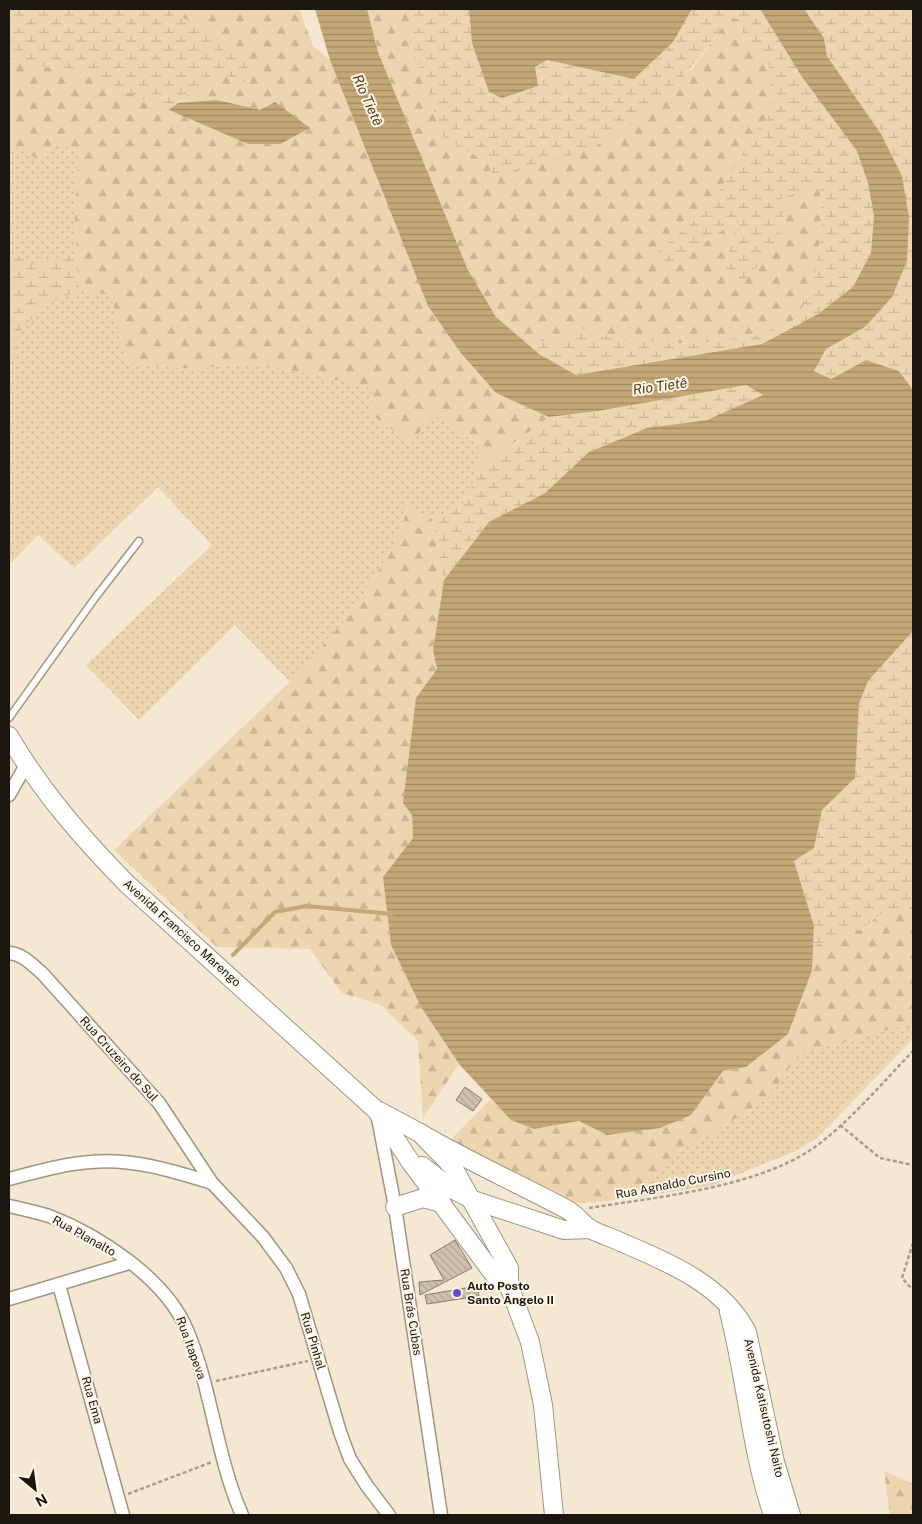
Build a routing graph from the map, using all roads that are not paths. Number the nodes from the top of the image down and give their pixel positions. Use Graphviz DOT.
graph roads {
  1 [pos="139,540"];
  2 [pos="9,718"];
  3 [pos="9,736"];
  4 [pos="26,765"];
  5 [pos="9,795"];
  6 [pos="9,953"];
  7 [pos="376,1110"];
  8 [pos="420,1133"];
  9 [pos="400,1146"];
  10 [pos="9,1179"];
  11 [pos="212,1182"];
  12 [pos="473,1200"];
  13 [pos="442,1203"];
  14 [pos="9,1206"];
  15 [pos="395,1207"];
  16 [pos="511,1213"];
  17 [pos="590,1229"];
  18 [pos="490,1233"];
  19 [pos="129,1262"];
  20 [pos="59,1285"];
  21 [pos="509,1286"];
  22 [pos="9,1299"];
  23 [pos="727,1306"];
  24 [pos="758,1461"];
  25 [pos="244,1513"];
  26 [pos="123,1515"];
  27 [pos="389,1515"];
  28 [pos="441,1515"];
  29 [pos="554,1515"];
  30 [pos="761,1515"];
  31 [pos="773,1515"];
  32 [pos="791,1515"];
  1 -- 2 [label="lane"];
  3 -- 4 [label="main road, Avenida Francisco Marengo"];
  4 -- 5 [label="street"];
  4 -- 7 [label="main road, Avenida Francisco Marengo"];
  6 -- 11 [label="street, Rua Cruzeiro do Sul"];
  7 -- 8 [label="main road, Avenida Francisco Marengo"];
  7 -- 9 [label="main road, Avenida Francisco Marengo"];
  7 -- 15 [label="street, Rua Brás Cubas"];
  8 -- 12 [label="main road, Avenida Francisco Marengo"];
  8 -- 17 [label="main road, Avenida Katisutoshi Naito"];
  9 -- 12 [label="main road, Avenida Katisutoshi Naito"];
  9 -- 13 [label="main road, Avenida Francisco Marengo"];
  10 -- 11 [label="street"];
  11 -- 27 [label="street, Rua Pinhal"];
  12 -- 16 [label="main road, Avenida Katisutoshi Naito"];
  12 -- 18 [label="main road, Avenida Francisco Marengo"];
  13 -- 15 [label="main road"];
  13 -- 21 [label="main road, Avenida Francisco Marengo"];
  14 -- 19 [label="street, Rua Planalto"];
  15 -- 28 [label="street, Rua Brás Cubas"];
  16 -- 17 [label="main road, Avenida Katisutoshi Naito"];
  16 -- 18 [label="main road"];
  17 -- 23 [label="main road, Avenida Katisutoshi Naito"];
  18 -- 21 [label="main road, Avenida Francisco Marengo"];
  19 -- 20 [label="street"];
  19 -- 25 [label="street, Rua Itapeva"];
  20 -- 22 [label="street"];
  20 -- 26 [label="street, Rua Ema"];
  21 -- 29 [label="main road, Avenida Francisco Marengo"];
  23 -- 24 [label="main road, Avenida Katisutoshi Naito"];
  23 -- 32 [label="main road, Avenida Katisutoshi Naito"];
  24 -- 30 [label="main road, Avenida Katisutoshi Naito"];
  24 -- 31 [label="main road, Avenida Katisutoshi Naito"];
}
